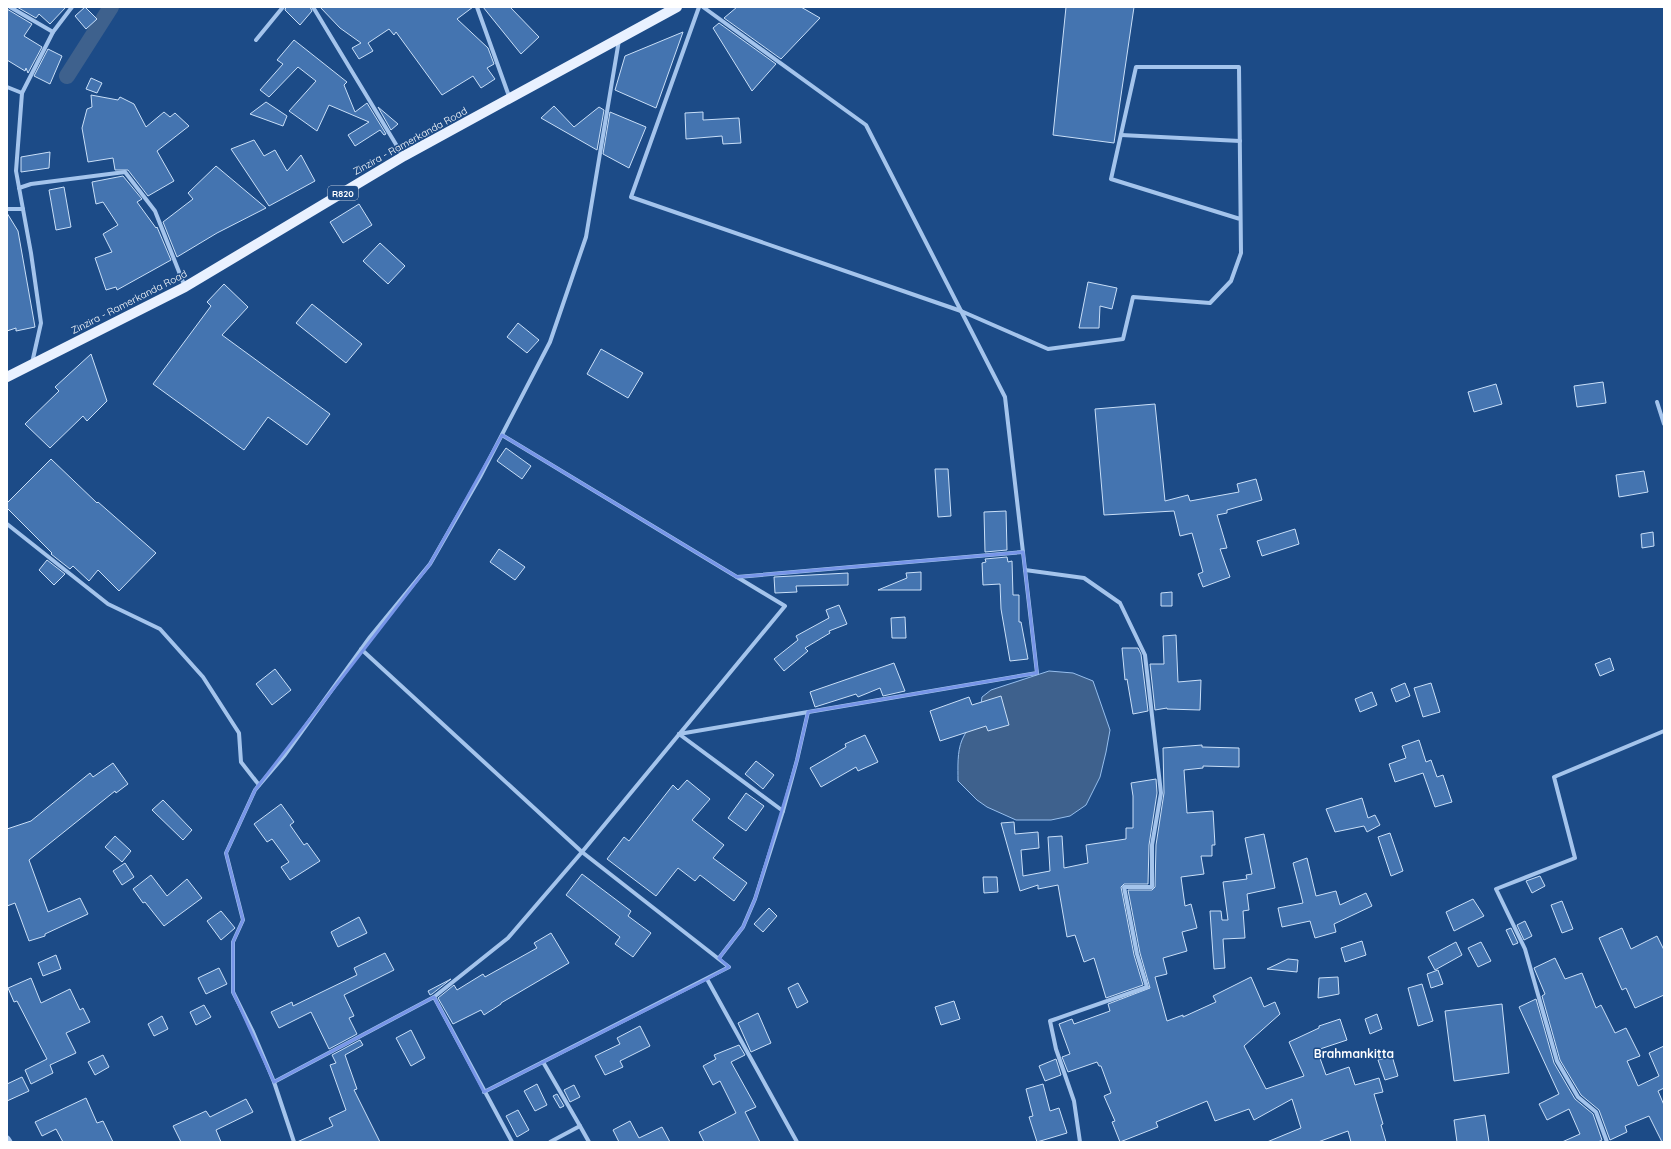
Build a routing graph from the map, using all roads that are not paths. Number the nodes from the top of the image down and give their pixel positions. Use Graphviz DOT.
graph roads {
  1 [pos="10,7"];
  2 [pos="72,7"];
  3 [pos="283,7"];
  4 [pos="314,7"];
  5 [pos="477,7"];
  6 [pos="677,7"];
  7 [pos="699,7"];
  8 [pos="703,7"];
  9 [pos="53,32"];
  10 [pos="620,38"];
  11 [pos="256,40"];
  12 [pos="7,87"];
  13 [pos="22,93"];
  14 [pos="510,99"];
  15 [pos="1121,135"];
  16 [pos="1240,142"];
  17 [pos="404,156"];
  18 [pos="19,188"];
  19 [pos="7,209"];
  20 [pos="23,209"];
  21 [pos="1240,219"];
  22 [pos="185,288"];
  23 [pos="961,311"];
  24 [pos="32,366"];
  25 [pos="7,376"];
  26 [pos="1657,402"];
  27 [pos="1664,424"];
  28 [pos="502,435"];
  29 [pos="7,524"];
  30 [pos="1023,552"];
  31 [pos="1025,570"];
  32 [pos="737,577"];
  33 [pos="361,650"];
  34 [pos="808,712"];
  35 [pos="1664,731"];
  36 [pos="679,734"];
  37 [pos="259,785"];
  38 [pos="783,811"];
  39 [pos="582,852"];
  40 [pos="719,958"];
  41 [pos="706,979"];
  42 [pos="434,997"];
  43 [pos="543,1062"];
  44 [pos="274,1082"];
  45 [pos="484,1092"];
  46 [pos="580,1126"];
  47 [pos="7,1140"];
  48 [pos="9,1142"];
  49 [pos="294,1142"];
  50 [pos="512,1142"];
  51 [pos="550,1142"];
  52 [pos="589,1142"];
  53 [pos="797,1142"];
  54 [pos="1080,1142"];
  55 [pos="1607,1142"];
  1 -- 9 [label="street"];
  2 -- 9 [label="street"];
  3 -- 11 [label="street"];
  4 -- 17 [label="street"];
  5 -- 14 [label="street"];
  6 -- 10 [label="main road, Zinzira - Ramerkanda Road / R820"];
  7 -- 23 [label="street"];
  8 -- 23 [label="street"];
  9 -- 13 [label="street"];
  10 -- 14 [label="main road, Zinzira - Ramerkanda Road / R820"];
  10 -- 28 [label="street"];
  12 -- 13 [label="street"];
  13 -- 18 [label="street"];
  14 -- 17 [label="main road, Zinzira - Ramerkanda Road / R820"];
  15 -- 16 [label="street"];
  15 -- 16 [label="street"];
  15 -- 21 [label="street"];
  16 -- 21 [label="street"];
  17 -- 22 [label="main road, Zinzira - Ramerkanda Road / R820"];
  18 -- 20 [label="street"];
  18 -- 22 [label="street"];
  19 -- 20 [label="street"];
  20 -- 24 [label="street"];
  21 -- 23 [label="street"];
  22 -- 24 [label="main road, Zinzira - Ramerkanda Road / R820"];
  23 -- 30 [label="street"];
  24 -- 25 [label="main road, Zinzira - Ramerkanda Road / R820"];
  26 -- 27 [label="street"];
  28 -- 32 [label="street"];
  28 -- 33 [label="street"];
  29 -- 37 [label="street"];
  30 -- 31 [label="street"];
  30 -- 32 [label="street"];
  31 -- 34 [label="street"];
  31 -- 54 [label="street"];
  32 -- 36 [label="street"];
  33 -- 37 [label="street"];
  33 -- 39 [label="street"];
  34 -- 36 [label="street"];
  34 -- 38 [label="street"];
  35 -- 55 [label="street"];
  36 -- 38 [label="street"];
  36 -- 39 [label="street"];
  37 -- 44 [label="street"];
  38 -- 40 [label="street"];
  39 -- 40 [label="street"];
  39 -- 42 [label="street"];
  40 -- 41 [label="street"];
  41 -- 43 [label="street"];
  41 -- 53 [label="street"];
  42 -- 44 [label="street"];
  42 -- 45 [label="street"];
  43 -- 45 [label="street"];
  43 -- 46 [label="street"];
  44 -- 49 [label="street"];
  45 -- 50 [label="street"];
  46 -- 51 [label="street"];
  46 -- 52 [label="street"];
  47 -- 48 [label="street"];
}
